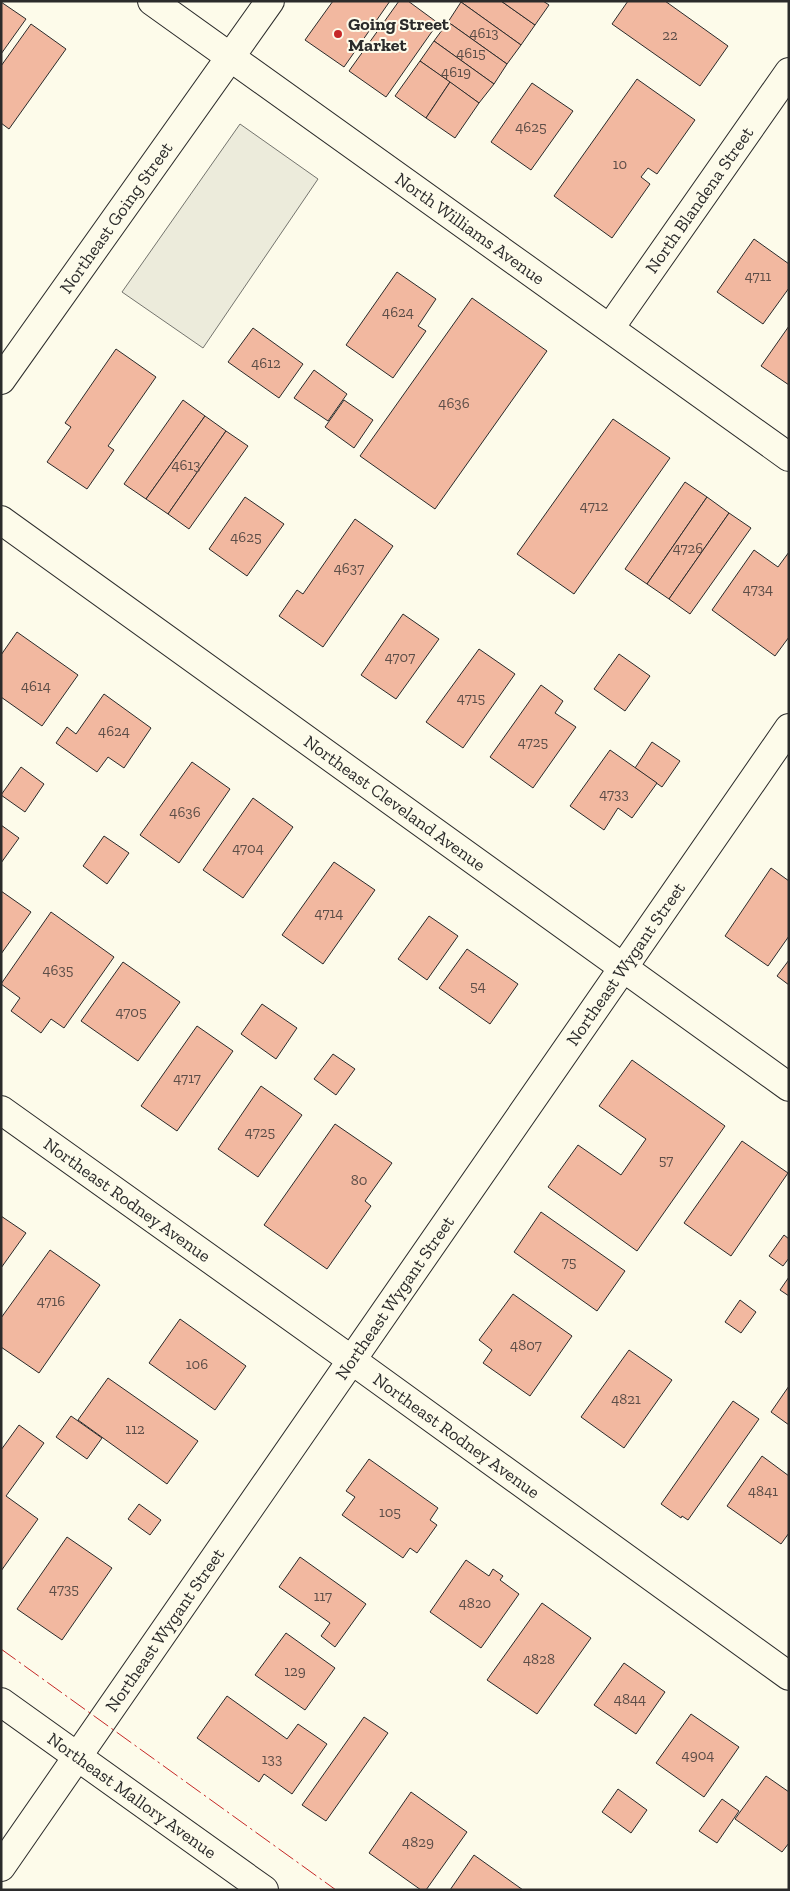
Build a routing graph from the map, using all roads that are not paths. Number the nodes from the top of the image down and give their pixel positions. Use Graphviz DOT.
graph roads {
  1 [pos="152,1"];
  2 [pos="270,1"];
  3 [pos="230,57"];
  4 [pos="789,72"];
  5 [pos="610,328"];
  6 [pos="1,380"];
  7 [pos="789,457"];
  8 [pos="1,520"];
  9 [pos="789,728"];
  10 [pos="622,969"];
  11 [pos="789,1087"];
  12 [pos="1,1110"];
  13 [pos="353,1361"];
  14 [pos="789,1676"];
  15 [pos="1,1702"];
  16 [pos="78,1757"];
  17 [pos="1,1867"];
  18 [pos="264,1890"];
  1 -- 3 [label="street, North Williams Avenue"];
  2 -- 3 [label="street, Northeast Going Street"];
  3 -- 5 [label="street, North Williams Avenue"];
  3 -- 6 [label="street, Northeast Going Street"];
  4 -- 5 [label="street, North Blandena Street"];
  5 -- 7 [label="street, North Williams Avenue"];
  8 -- 10 [label="street, Northeast Cleveland Avenue"];
  9 -- 10 [label="street, Northeast Wygant Street"];
  10 -- 11 [label="street, Northeast Cleveland Avenue"];
  10 -- 13 [label="street, Northeast Wygant Street"];
  12 -- 13 [label="street, Northeast Rodney Avenue"];
  13 -- 14 [label="street, Northeast Rodney Avenue"];
  13 -- 16 [label="street, Northeast Wygant Street"];
  15 -- 16 [label="street, Northeast Mallory Avenue"];
  16 -- 17 [label="street, Northeast Wygant Street"];
  16 -- 18 [label="street, Northeast Mallory Avenue"];
}
